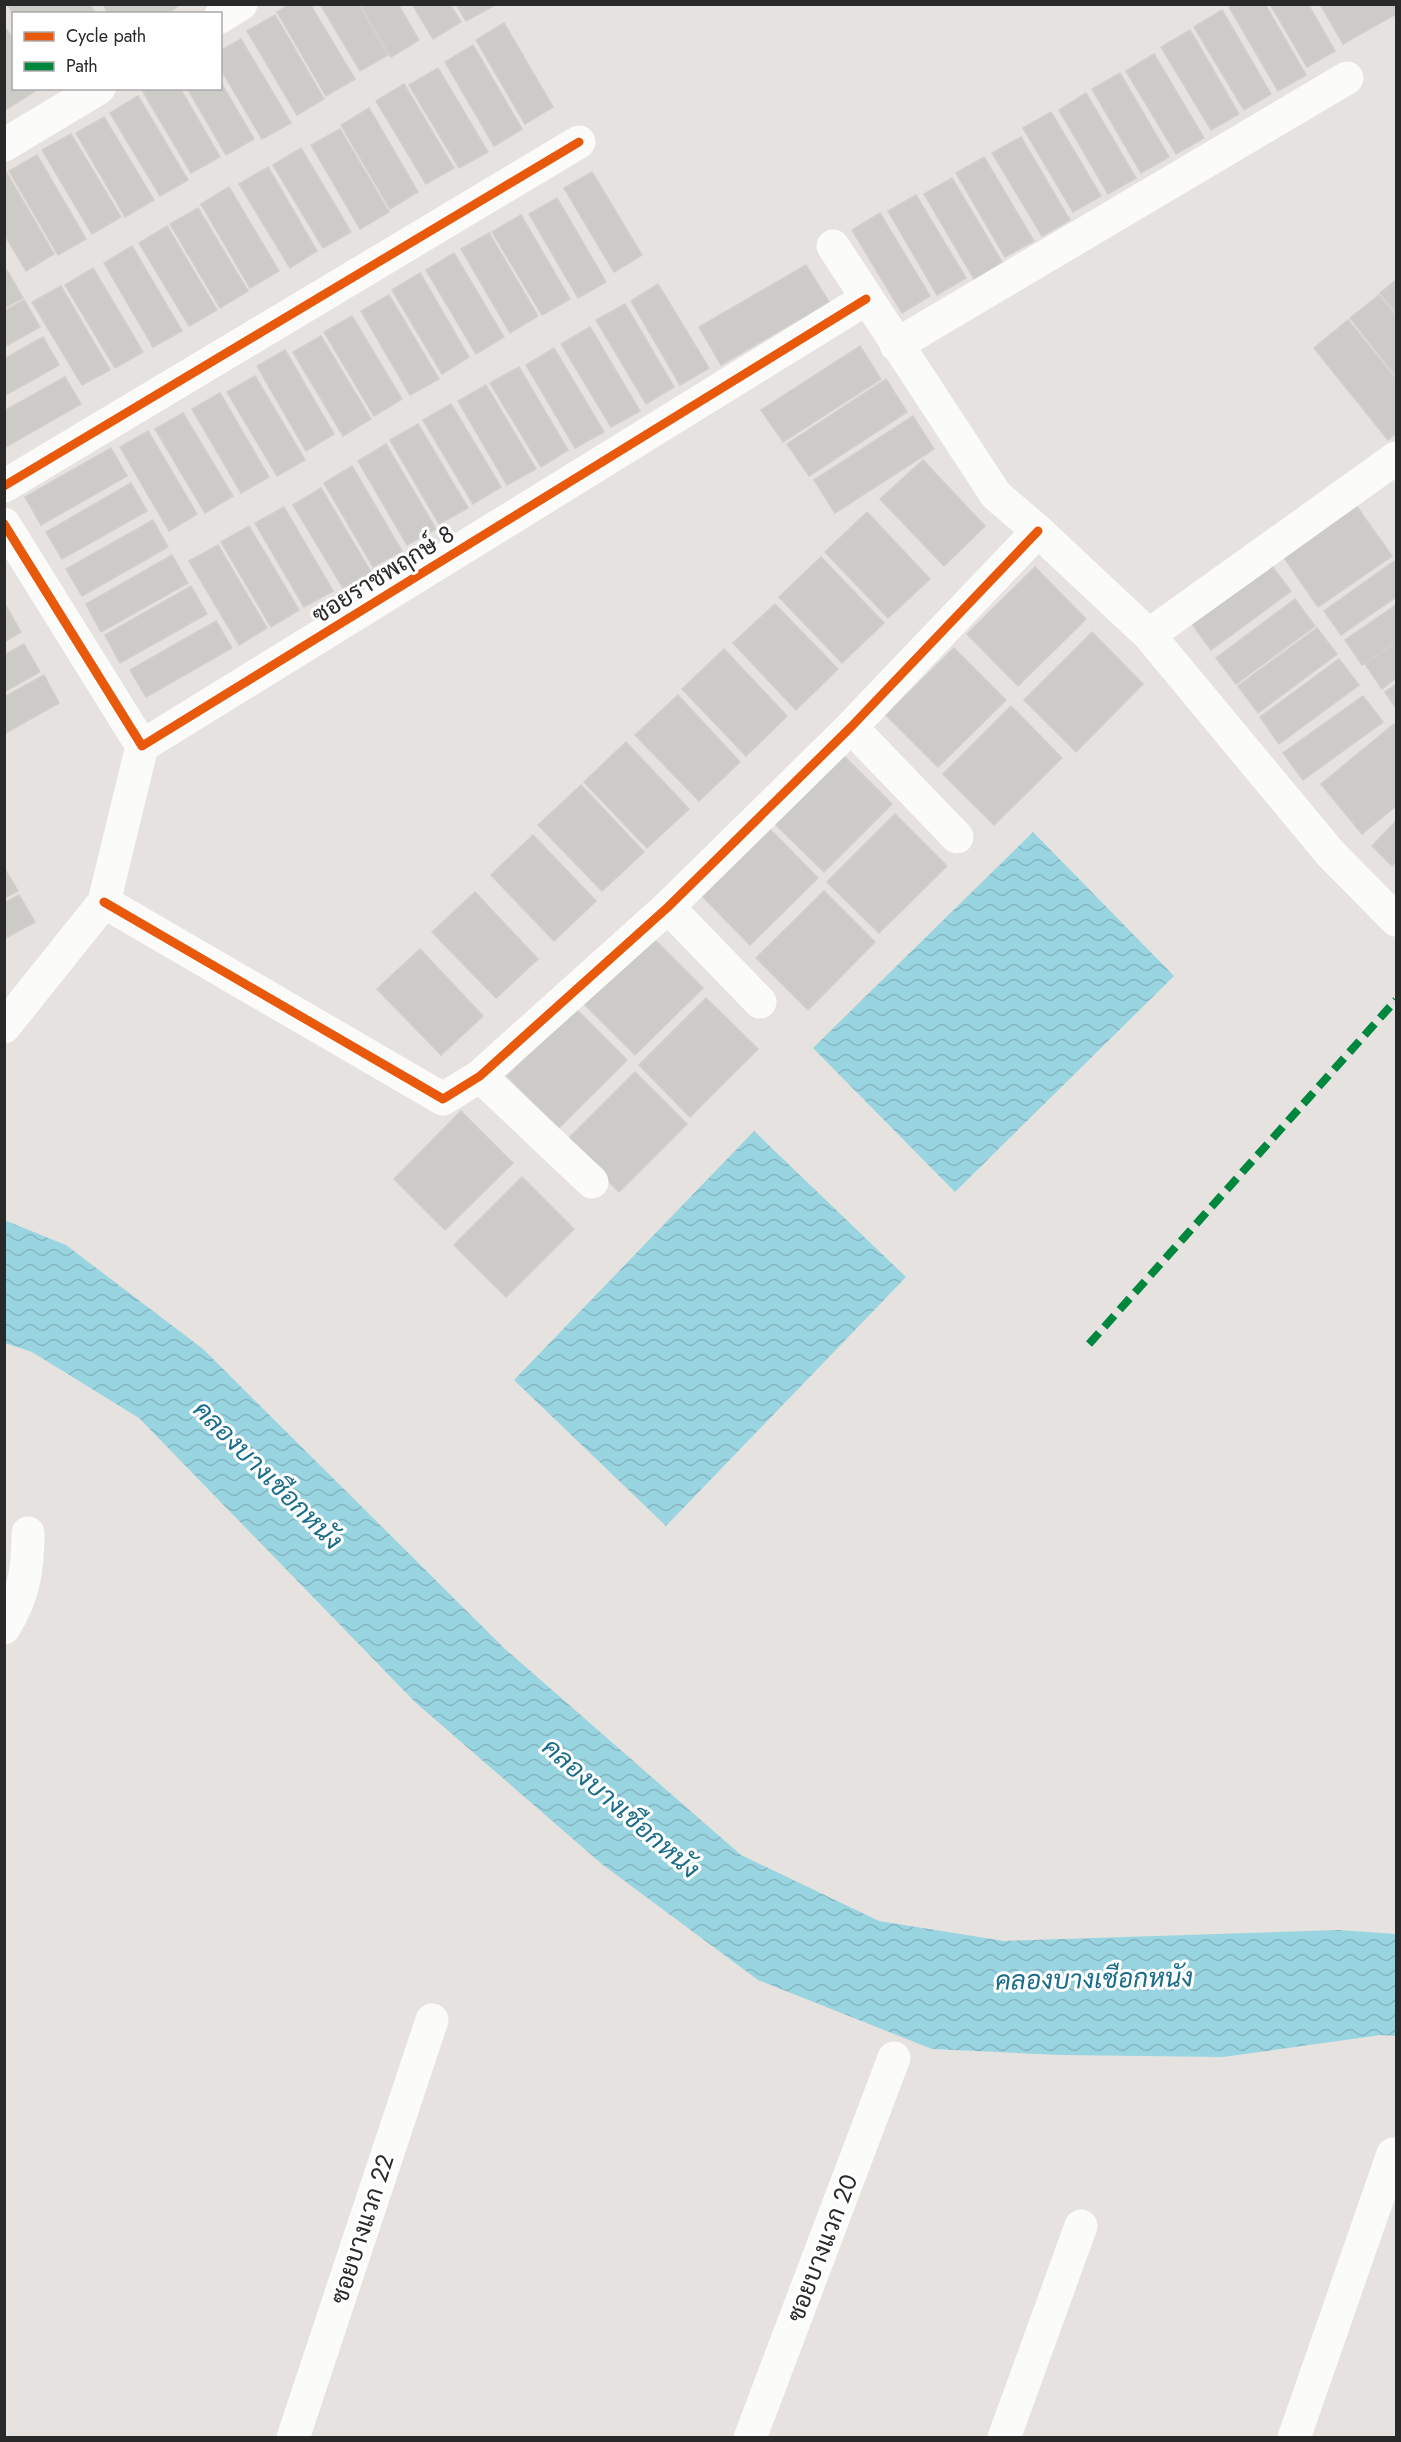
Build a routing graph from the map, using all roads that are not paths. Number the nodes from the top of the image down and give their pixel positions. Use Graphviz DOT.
graph roads {
  1 [pos="241,4"];
  2 [pos="222,15"];
  3 [pos="1347,78"];
  4 [pos="96,90"];
  5 [pos="579,142"];
  6 [pos="4,145"];
  7 [pos="833,246"];
  8 [pos="866,299"];
  9 [pos="896,345"];
  10 [pos="1394,464"];
  11 [pos="4,486"];
  12 [pos="4,524"];
  13 [pos="1038,531"];
  14 [pos="1149,635"];
  15 [pos="851,727"];
  16 [pos="141,746"];
  17 [pos="957,837"];
  18 [pos="104,902"];
  19 [pos="668,907"];
  20 [pos="1396,920"];
  21 [pos="760,1002"];
  22 [pos="4,1027"];
  23 [pos="480,1076"];
  24 [pos="592,1182"];
  25 [pos="28,1533"];
  26 [pos="4,1628"];
  27 [pos="432,2020"];
  28 [pos="894,2058"];
  29 [pos="1393,2154"];
  30 [pos="1081,2226"];
  31 [pos="293,2438"];
  32 [pos="750,2438"];
  33 [pos="1004,2438"];
  34 [pos="1294,2438"];
  1 -- 2 [label="street"];
  3 -- 9 [label="street"];
  4 -- 6 [label="street"];
  5 -- 11 [label="street"];
  7 -- 8 [label="street"];
  8 -- 9 [label="street"];
  8 -- 16 [label="street, ซอยราชพฤกษ์ 8"];
  9 -- 13 [label="street"];
  10 -- 14 [label="street"];
  12 -- 16 [label="street"];
  13 -- 14 [label="street"];
  13 -- 15 [label="street"];
  14 -- 20 [label="street"];
  15 -- 17 [label="street"];
  15 -- 19 [label="street"];
  16 -- 18 [label="street"];
  18 -- 22 [label="street"];
  18 -- 23 [label="street"];
  19 -- 21 [label="street"];
  19 -- 23 [label="street"];
  23 -- 24 [label="street"];
  25 -- 26 [label="street"];
  27 -- 31 [label="street, ซอยบางแวก 22"];
  28 -- 32 [label="street, ซอยบางแวก 20"];
  29 -- 34 [label="street"];
  30 -- 33 [label="street"];
}
